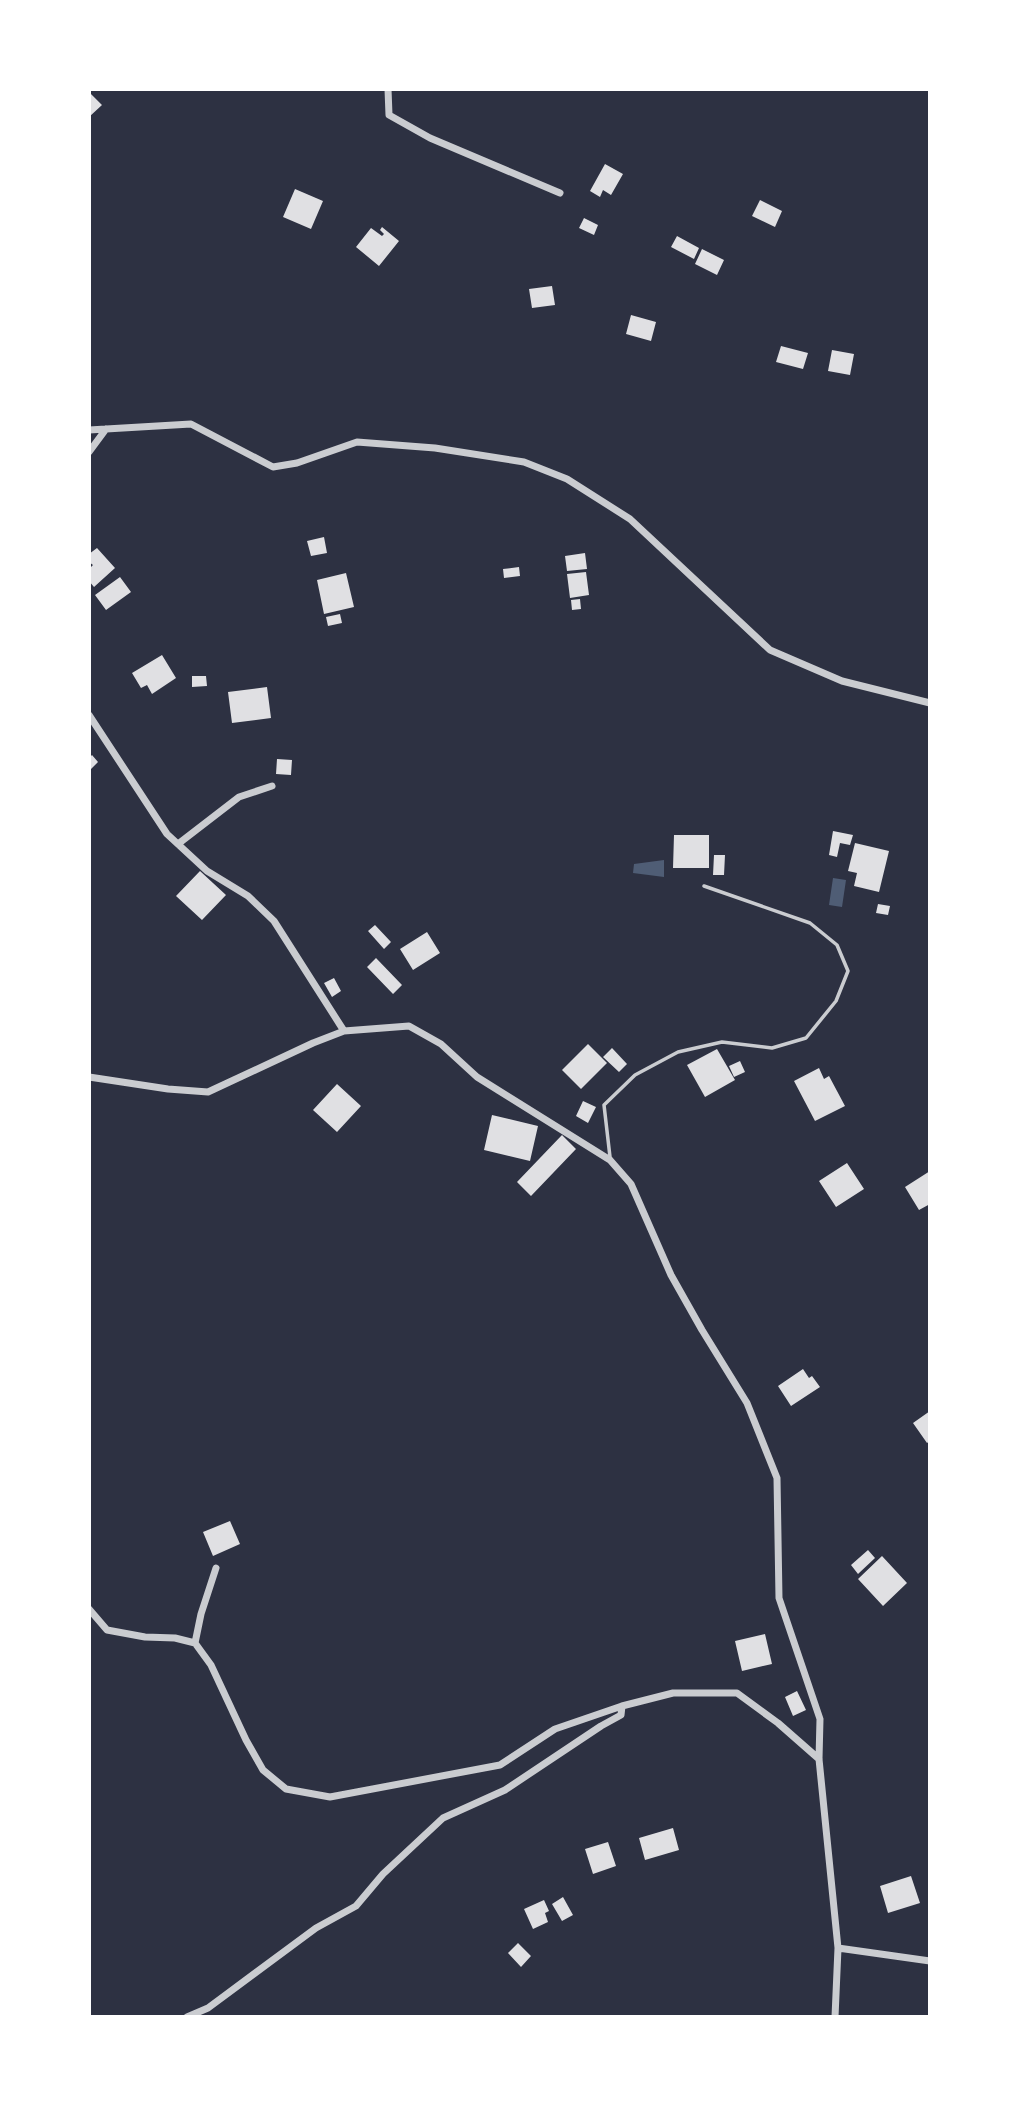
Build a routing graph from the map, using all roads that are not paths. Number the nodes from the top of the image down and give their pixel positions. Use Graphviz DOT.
graph roads {
  1 [pos="388,89"];
  2 [pos="560,192"];
  3 [pos="106,429"];
  4 [pos="89,430"];
  5 [pos="89,452"];
  6 [pos="930,703"];
  7 [pos="89,715"];
  8 [pos="272,786"];
  9 [pos="178,844"];
  10 [pos="704,886"];
  11 [pos="344,1031"];
  12 [pos="89,1077"];
  13 [pos="610,1160"];
  14 [pos="216,1568"];
  15 [pos="89,1609"];
  16 [pos="195,1643"];
  17 [pos="622,1706"];
  18 [pos="819,1759"];
  19 [pos="838,1948"];
  20 [pos="930,1961"];
  21 [pos="187,2017"];
  22 [pos="835,2017"];
  1 -- 2 [label="street"];
  3 -- 4 [label="street"];
  3 -- 5 [label="street"];
  3 -- 6 [label="street"];
  7 -- 9 [label="street"];
  8 -- 9 [label="street"];
  9 -- 11 [label="street"];
  10 -- 13 [label="lane"];
  11 -- 12 [label="street"];
  11 -- 13 [label="street"];
  13 -- 18 [label="street"];
  14 -- 16 [label="street"];
  15 -- 16 [label="street"];
  16 -- 17 [label="street"];
  17 -- 18 [label="street"];
  17 -- 21 [label="street"];
  18 -- 19 [label="street"];
  19 -- 20 [label="street"];
  19 -- 22 [label="street"];
}
